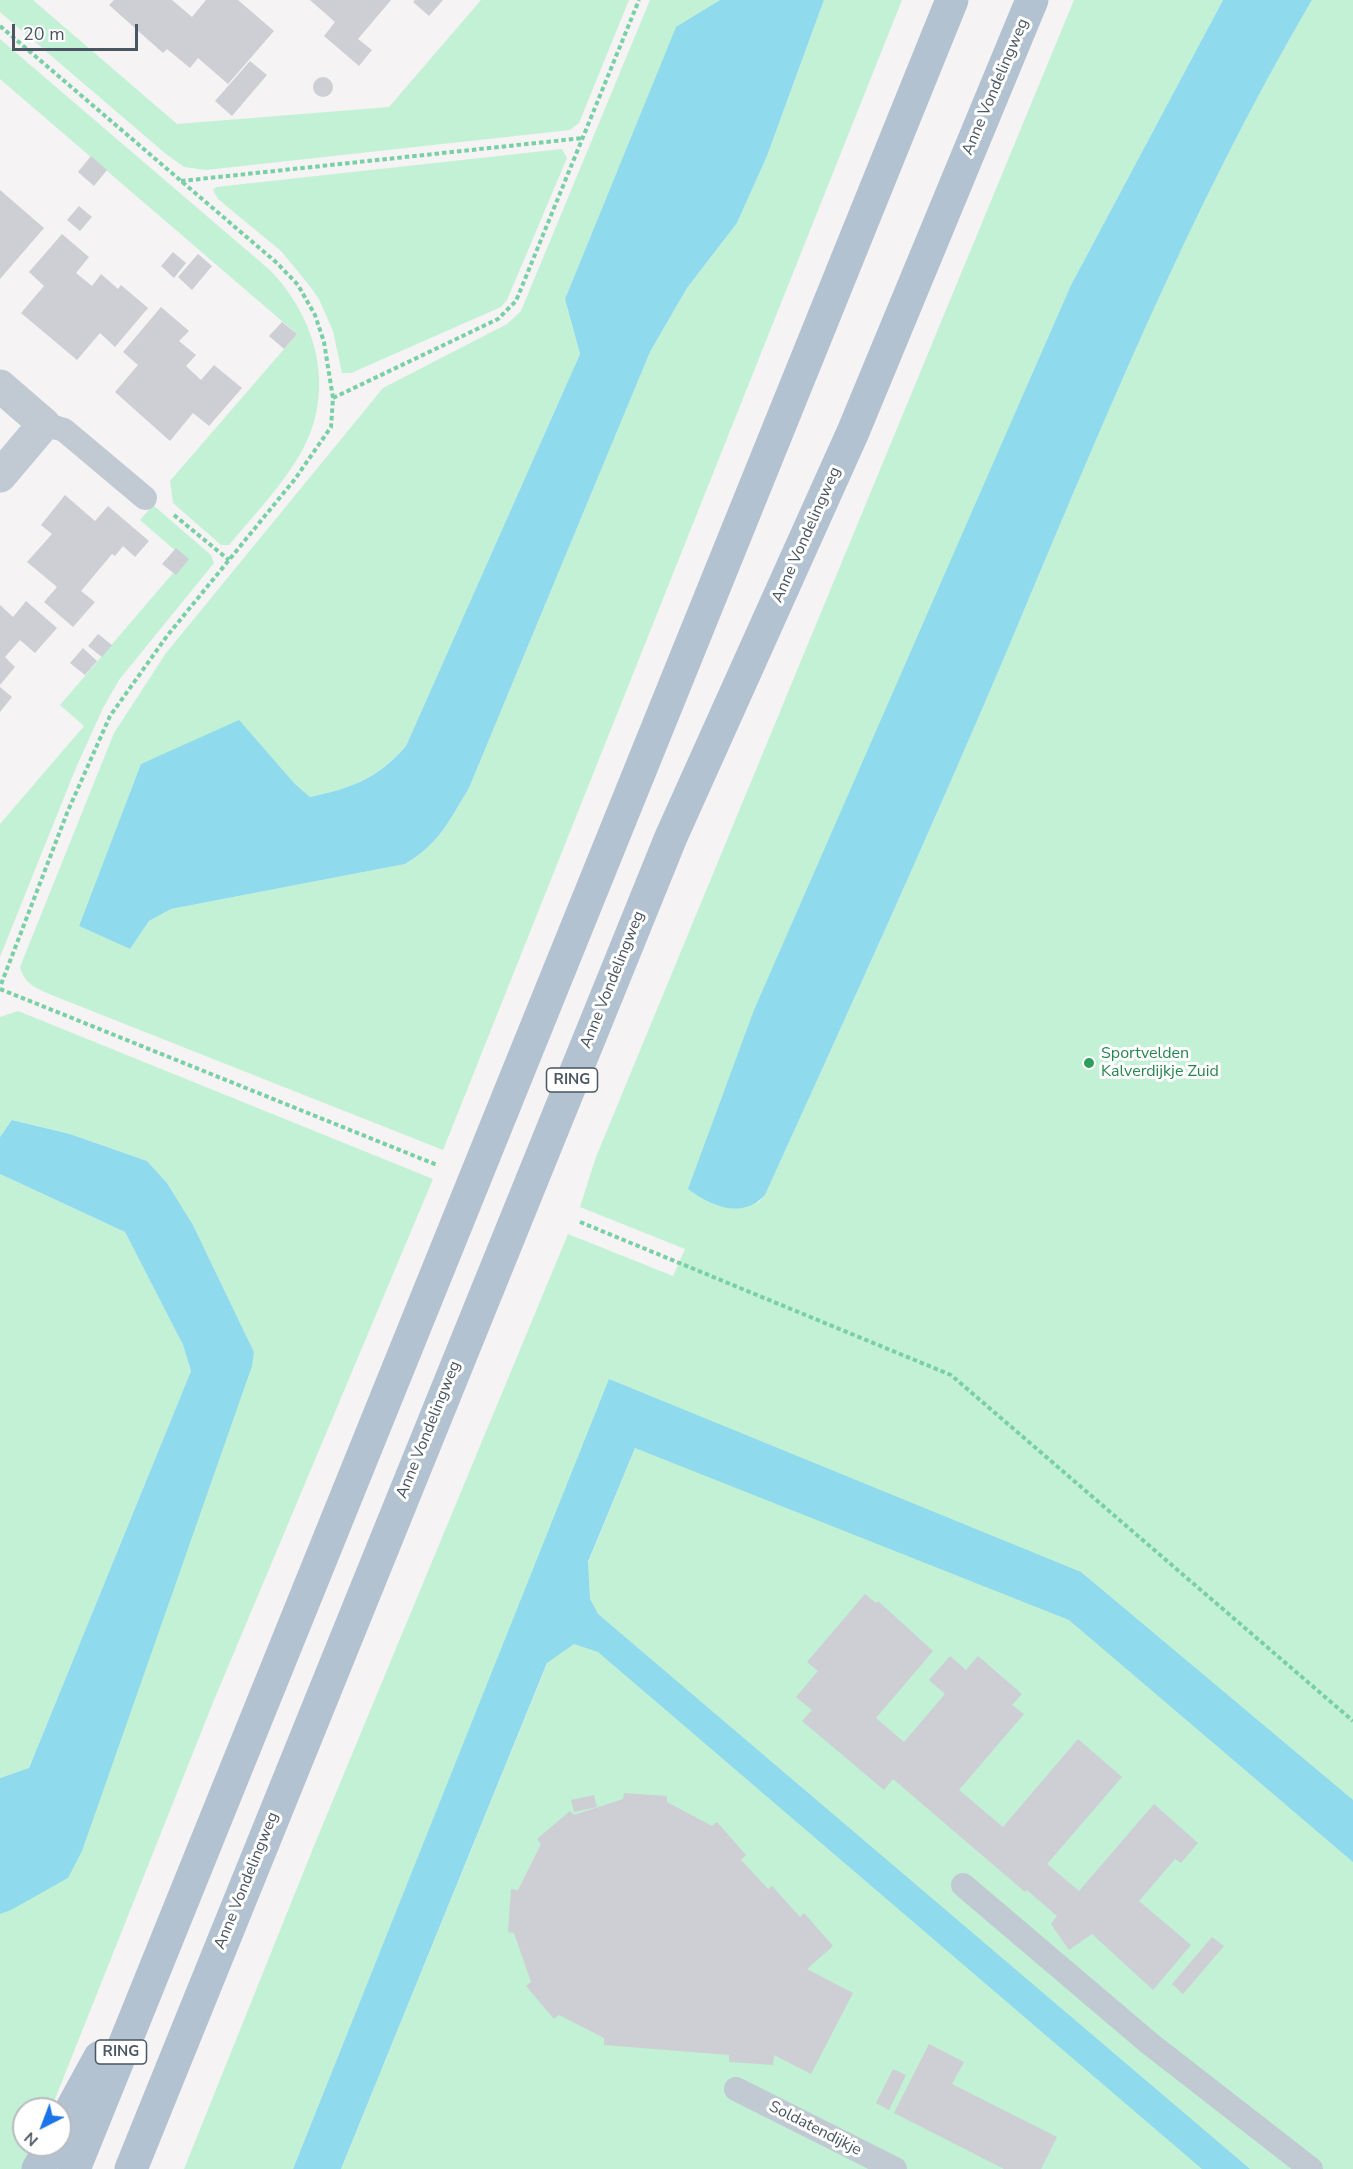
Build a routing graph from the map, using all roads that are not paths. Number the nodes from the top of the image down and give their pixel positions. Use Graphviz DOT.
graph roads {
  1 [pos="952,0"];
  2 [pos="1032,0"];
  3 [pos="0,386"];
  4 [pos="44,424"];
  5 [pos="0,476"];
  6 [pos="145,498"];
  7 [pos="963,1885"];
  8 [pos="168,1934"];
  9 [pos="736,2089"];
  10 [pos="72,2108"];
  11 [pos="74,2169"];
  12 [pos="131,2169"];
  13 [pos="895,2169"];
  14 [pos="1311,2169"];
  1 -- 8 [label="main road, RING"];
  2 -- 12 [label="main road, Anne Vondelingweg / RING"];
  3 -- 4 [label="street"];
  4 -- 5 [label="street"];
  4 -- 6 [label="lane"];
  7 -- 14 [label="lane"];
  8 -- 10 [label="main road"];
  8 -- 11 [label="main road, RING"];
  9 -- 13 [label="lane, Soldatendijkje"];
}
